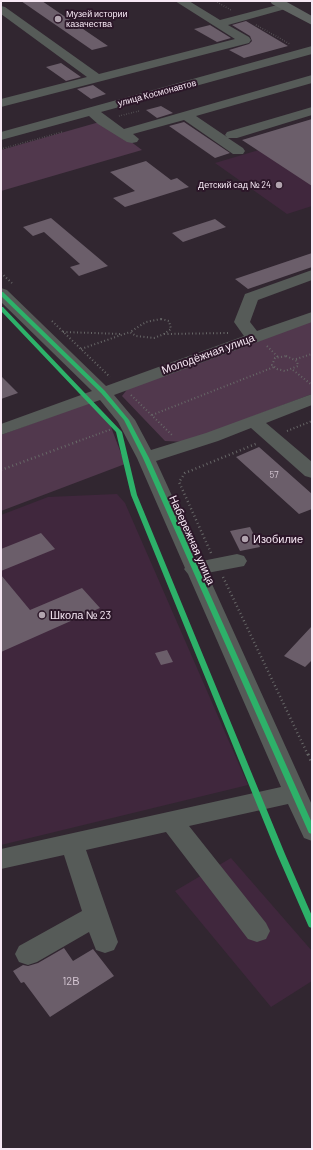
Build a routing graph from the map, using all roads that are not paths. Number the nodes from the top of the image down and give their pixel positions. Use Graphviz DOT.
graph roads {
  1 [pos="181,3"];
  2 [pos="280,4"];
  3 [pos="1,9"];
  4 [pos="312,21"];
  5 [pos="218,24"];
  6 [pos="55,36"];
  7 [pos="43,38"];
  8 [pos="312,50"];
  9 [pos="159,63"];
  10 [pos="97,78"];
  11 [pos="312,79"];
  12 [pos="192,84"];
  13 [pos="1,105"];
  14 [pos="223,105"];
  15 [pos="92,111"];
  16 [pos="312,111"];
  17 [pos="186,115"];
  18 [pos="28,128"];
  19 [pos="232,135"];
  20 [pos="1,136"];
  21 [pos="238,151"];
  22 [pos="312,276"];
  23 [pos="7,288"];
  24 [pos="312,317"];
  25 [pos="254,338"];
  26 [pos="107,385"];
  27 [pos="312,398"];
  28 [pos="253,421"];
  29 [pos="1,430"];
  30 [pos="146,458"];
  31 [pos="308,465"];
  32 [pos="237,561"];
  33 [pos="194,569"];
  34 [pos="294,793"];
  35 [pos="171,821"];
  36 [pos="312,831"];
  37 [pos="72,843"];
  38 [pos="1,860"];
  39 [pos="95,916"];
  40 [pos="257,931"];
  41 [pos="105,942"];
  42 [pos="28,954"];
  1 -- 5 [label="street"];
  2 -- 4 [label="main road"];
  2 -- 5 [label="street"];
  3 -- 7 [label="street"];
  5 -- 9 [label="street"];
  6 -- 7 [label="street"];
  7 -- 10 [label="street"];
  8 -- 12 [label="street, улица Космонавтов"];
  9 -- 10 [label="street"];
  9 -- 12 [label="street"];
  10 -- 13 [label="street"];
  11 -- 14 [label="street"];
  12 -- 14 [label="street"];
  12 -- 15 [label="street, улица Космонавтов"];
  13 -- 18 [label="street"];
  14 -- 17 [label="street"];
  15 -- 17 [label="street"];
  15 -- 18 [label="street, улица Космонавтов"];
  16 -- 19 [label="street"];
  17 -- 21 [label="street"];
  18 -- 20 [label="street, улица Космонавтов"];
  22 -- 25 [label="street"];
  23 -- 26 [label="street, Набережная улица"];
  24 -- 25 [label="street, Молодёжная улица"];
  25 -- 26 [label="street, Молодёжная улица"];
  26 -- 29 [label="street, Молодёжная улица"];
  26 -- 30 [label="street, Набережная улица"];
  27 -- 28 [label="street"];
  28 -- 30 [label="street"];
  28 -- 31 [label="street"];
  30 -- 33 [label="street, Набережная улица"];
  32 -- 33 [label="street"];
  33 -- 34 [label="street, Набережная улица"];
  34 -- 35 [label="street"];
  34 -- 36 [label="street, Набережная улица"];
  35 -- 37 [label="street"];
  35 -- 40 [label="street"];
  37 -- 38 [label="street"];
  37 -- 39 [label="street"];
  39 -- 41 [label="street"];
  39 -- 42 [label="street"];
}
